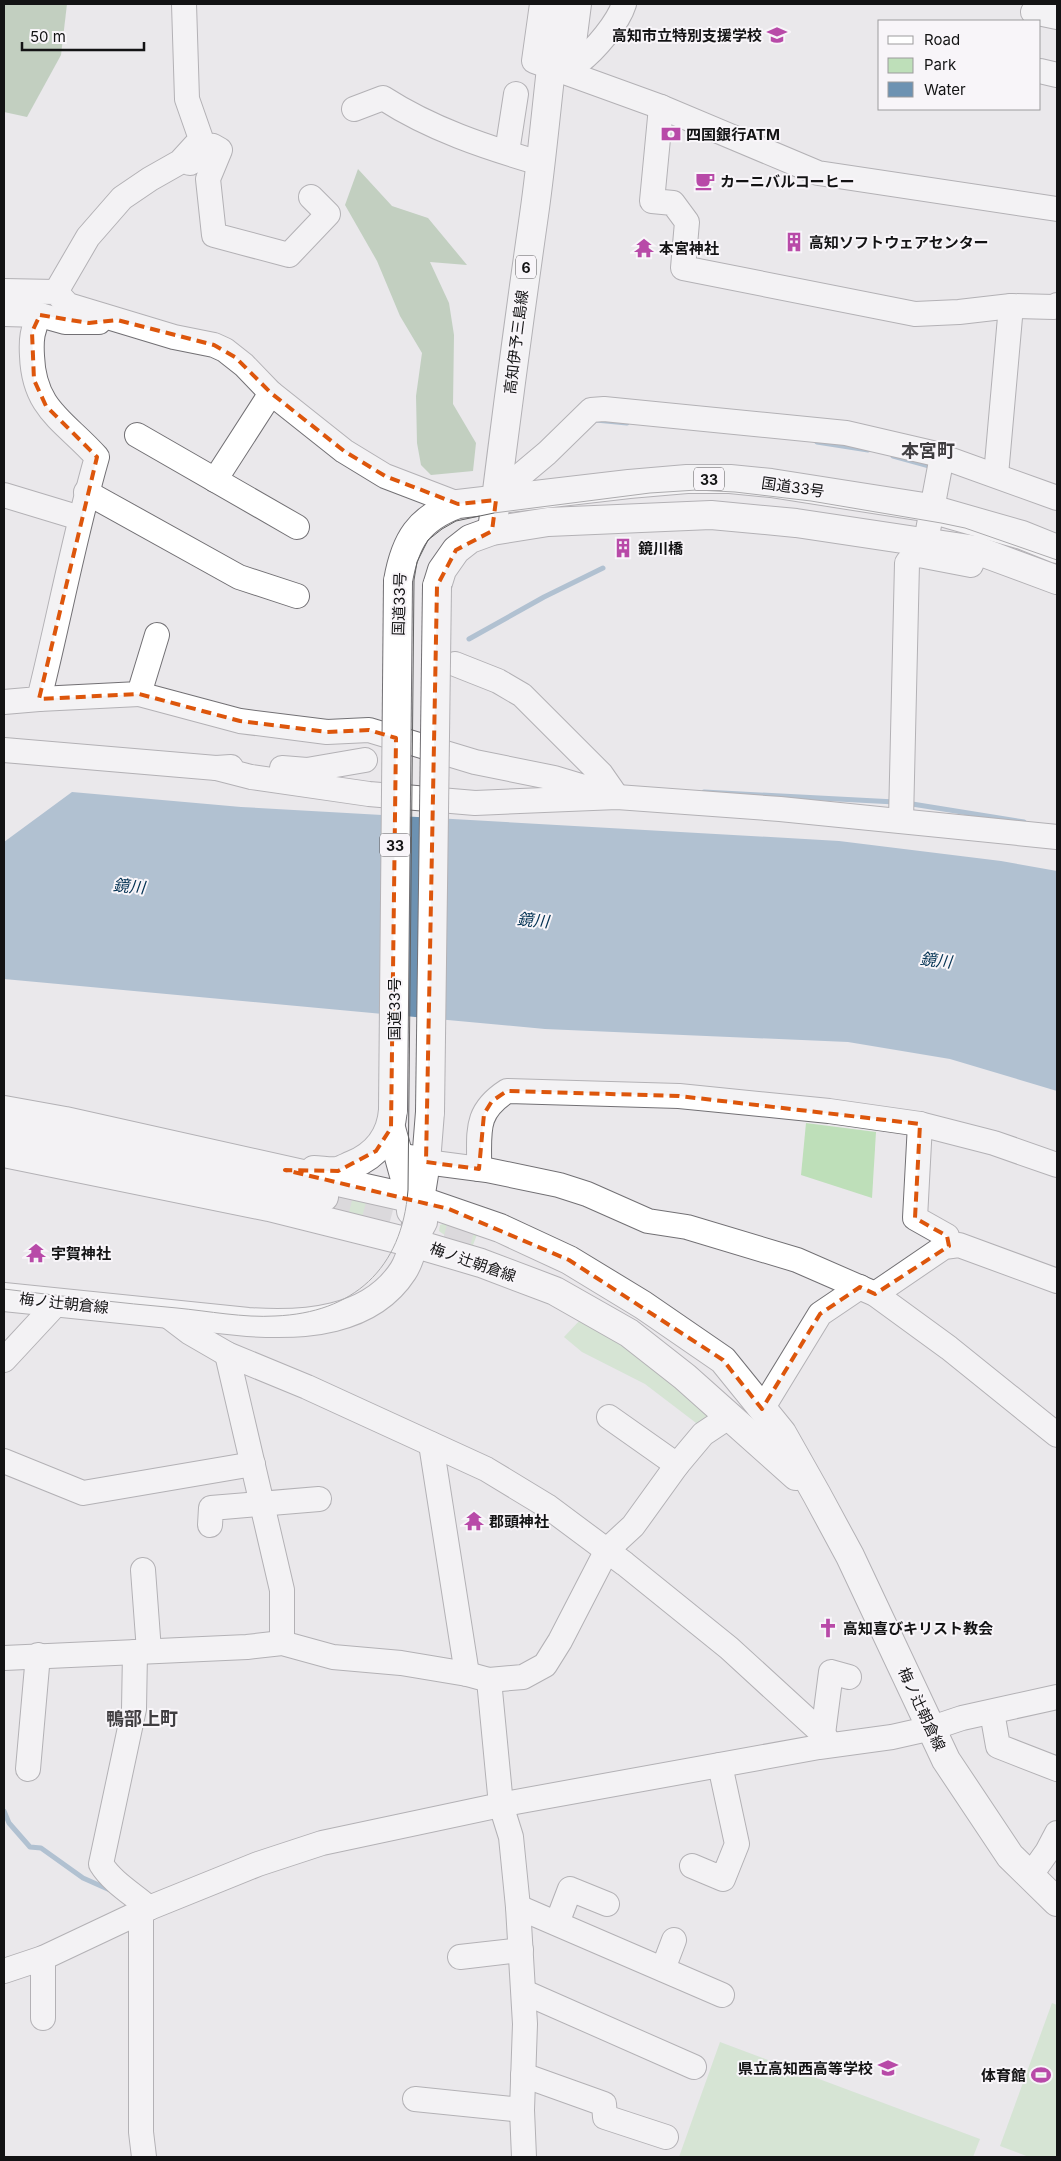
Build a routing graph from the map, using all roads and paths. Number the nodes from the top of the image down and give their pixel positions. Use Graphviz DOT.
graph roads {
  1 [pos="184,4"];
  2 [pos="542,4"];
  3 [pos="559,4"];
  4 [pos="579,4"];
  5 [pos="624,4"];
  6 [pos="1033,12"];
  7 [pos="1057,17"];
  8 [pos="561,68"];
  9 [pos="1041,71"];
  10 [pos="1057,75"];
  11 [pos="516,94"];
  12 [pos="661,107"];
  13 [pos="354,109"];
  14 [pos="506,152"];
  15 [pos="540,163"];
  16 [pos="138,186"];
  17 [pos="312,197"];
  18 [pos="1057,209"];
  19 [pos="4,291"];
  20 [pos="56,292"];
  21 [pos="1057,305"];
  22 [pos="1011,306"];
  23 [pos="4,314"];
  24 [pos="40,315"];
  25 [pos="117,320"];
  26 [pos="271,393"];
  27 [pos="137,435"];
  28 [pos="940,466"];
  29 [pos="996,475"];
  30 [pos="215,480"];
  31 [pos="86,492"];
  32 [pos="4,495"];
  33 [pos="505,498"];
  34 [pos="1057,498"];
  35 [pos="458,504"];
  36 [pos="932,509"];
  37 [pos="80,518"];
  38 [pos="297,527"];
  39 [pos="492,531"];
  40 [pos="926,541"];
  41 [pos="1057,549"];
  42 [pos="976,550"];
  43 [pos="1057,580"];
  44 [pos="297,596"];
  45 [pos="158,635"];
  46 [pos="455,664"];
  47 [pos="139,694"];
  48 [pos="39,699"];
  49 [pos="4,702"];
  50 [pos="4,750"];
  51 [pos="365,760"];
  52 [pos="216,768"];
  53 [pos="617,797"];
  54 [pos="902,820"];
  55 [pos="1057,837"];
  56 [pos="4,1110"];
  57 [pos="920,1124"];
  58 [pos="392,1126"];
  59 [pos="11,1133"];
  60 [pos="4,1153"];
  61 [pos="426,1162"];
  62 [pos="1057,1165"];
  63 [pos="479,1169"];
  64 [pos="285,1170"];
  65 [pos="324,1197"];
  66 [pos="414,1198"];
  67 [pos="449,1209"];
  68 [pos="476,1238"];
  69 [pos="413,1243"];
  70 [pos="949,1246"];
  71 [pos="1057,1281"];
  72 [pos="867,1291"];
  73 [pos="4,1297"];
  74 [pos="56,1304"];
  75 [pos="164,1313"];
  76 [pos="227,1354"];
  77 [pos="4,1360"];
  78 [pos="762,1409"];
  79 [pos="730,1416"];
  80 [pos="609,1417"];
  81 [pos="1057,1435"];
  82 [pos="774,1440"];
  83 [pos="431,1444"];
  84 [pos="4,1461"];
  85 [pos="253,1464"];
  86 [pos="677,1465"];
  87 [pos="319,1499"];
  88 [pos="262,1503"];
  89 [pos="210,1525"];
  90 [pos="607,1550"];
  91 [pos="143,1570"];
  92 [pos="282,1643"];
  93 [pos="142,1651"];
  94 [pos="38,1655"];
  95 [pos="4,1658"];
  96 [pos="849,1676"];
  97 [pos="478,1677"];
  98 [pos="1057,1697"];
  99 [pos="992,1712"];
  100 [pos="932,1728"];
  101 [pos="827,1740"];
  102 [pos="720,1765"];
  103 [pos="28,1769"];
  104 [pos="1057,1769"];
  105 [pos="501,1805"];
  106 [pos="1057,1833"];
  107 [pos="692,1866"];
  108 [pos="1030,1876"];
  109 [pos="1057,1902"];
  110 [pos="607,1904"];
  111 [pos="518,1907"];
  112 [pos="145,1910"];
  113 [pos="557,1924"];
  114 [pos="674,1940"];
  115 [pos="521,1950"];
  116 [pos="460,1957"];
  117 [pos="43,1958"];
  118 [pos="663,1969"];
  119 [pos="4,1971"];
  120 [pos="524,1992"];
  121 [pos="722,1995"];
  122 [pos="43,2018"];
  123 [pos="694,2067"];
  124 [pos="523,2075"];
  125 [pos="415,2099"];
  126 [pos="522,2110"];
  127 [pos="666,2137"];
  128 [pos="144,2157"];
  129 [pos="524,2157"];
  1 -- 16 [label="street"];
  2 -- 8 [label="street"];
  3 -- 8 [label="main road, 高知伊予三島線 / 6"];
  4 -- 8 [label="street"];
  5 -- 8 [label="street"];
  6 -- 7 [label="street"];
  8 -- 12 [label="street"];
  8 -- 15 [label="main road, 高知伊予三島線 / 6"];
  9 -- 10 [label="street"];
  11 -- 14 [label="street"];
  12 -- 18 [label="street"];
  12 -- 22 [label="street"];
  13 -- 14 [label="street"];
  14 -- 15 [label="street"];
  15 -- 33 [label="main road, 高知伊予三島線 / 6"];
  16 -- 17 [label="street"];
  16 -- 20 [label="street"];
  19 -- 20 [label="street"];
  20 -- 25 [label="street"];
  21 -- 22 [label="street"];
  22 -- 29 [label="street"];
  23 -- 24 [label="street"];
  24 -- 25 [label="street"];
  24 -- 31 [label="street"];
  25 -- 26 [label="street"];
  26 -- 30 [label="street"];
  26 -- 35 [label="street"];
  27 -- 30 [label="street"];
  28 -- 29 [label="street"];
  28 -- 33 [label="street"];
  28 -- 36 [label="street"];
  29 -- 34 [label="street"];
  30 -- 38 [label="street"];
  31 -- 37 [label="street"];
  31 -- 44 [label="street"];
  32 -- 37 [label="street"];
  33 -- 35 [label="main road, 国道33号 / 33"];
  33 -- 36 [label="main road, 国道33号 / 33"];
  33 -- 39 [label="main road, 高知伊予三島線 / 6"];
  35 -- 58 [label="main road, 国道33号 / 33, bridge"];
  36 -- 40 [label="street"];
  36 -- 41 [label="main road, 国道33号 / 33"];
  37 -- 48 [label="street"];
  39 -- 40 [label="main road"];
  39 -- 61 [label="main road, bridge"];
  40 -- 42 [label="main road"];
  42 -- 43 [label="main road"];
  42 -- 54 [label="street"];
  45 -- 47 [label="street"];
  46 -- 53 [label="street"];
  47 -- 48 [label="street"];
  47 -- 53 [label="street"];
  48 -- 49 [label="street"];
  50 -- 52 [label="street"];
  51 -- 52 [label="street"];
  52 -- 53 [label="street"];
  53 -- 54 [label="street"];
  54 -- 55 [label="street"];
  56 -- 64 [label="main road"];
  57 -- 62 [label="street"];
  57 -- 63 [label="street"];
  57 -- 70 [label="street"];
  58 -- 61 [label="street"];
  58 -- 64 [label="main road"];
  58 -- 66 [label="main road"];
  59 -- 65 [label="main road"];
  60 -- 69 [label="main road"];
  61 -- 63 [label="street"];
  61 -- 66 [label="main road"];
  63 -- 72 [label="street"];
  64 -- 66 [label="main road"];
  66 -- 67 [label="main road, 梅ノ辻朝倉線"];
  66 -- 69 [label="main road"];
  67 -- 69 [label="main road"];
  67 -- 78 [label="main road, 梅ノ辻朝倉線"];
  68 -- 82 [label="main road"];
  69 -- 75 [label="main road, 梅ノ辻朝倉線"];
  69 -- 79 [label="main road, 梅ノ辻朝倉線"];
  70 -- 71 [label="street"];
  70 -- 72 [label="street"];
  72 -- 78 [label="street"];
  72 -- 81 [label="street"];
  73 -- 74 [label="main road, 梅ノ辻朝倉線"];
  74 -- 75 [label="main road, 梅ノ辻朝倉線"];
  74 -- 77 [label="street"];
  75 -- 76 [label="street"];
  76 -- 83 [label="street"];
  76 -- 85 [label="street"];
  78 -- 82 [label="main road, 梅ノ辻朝倉線"];
  79 -- 82 [label="main road, 梅ノ辻朝倉線"];
  79 -- 86 [label="street"];
  80 -- 86 [label="street"];
  82 -- 100 [label="main road, 梅ノ辻朝倉線"];
  83 -- 90 [label="street"];
  83 -- 97 [label="street"];
  84 -- 85 [label="street"];
  85 -- 88 [label="street"];
  86 -- 90 [label="street"];
  87 -- 88 [label="street"];
  88 -- 89 [label="street"];
  88 -- 92 [label="street"];
  90 -- 97 [label="street"];
  90 -- 101 [label="street"];
  91 -- 93 [label="street"];
  92 -- 93 [label="street"];
  92 -- 97 [label="street"];
  93 -- 94 [label="street"];
  93 -- 112 [label="street"];
  94 -- 95 [label="street"];
  94 -- 103 [label="street"];
  96 -- 101 [label="street"];
  97 -- 105 [label="street"];
  98 -- 99 [label="street"];
  99 -- 100 [label="street"];
  99 -- 104 [label="street"];
  100 -- 101 [label="street"];
  100 -- 108 [label="main road, 梅ノ辻朝倉線"];
  101 -- 102 [label="street"];
  102 -- 105 [label="street"];
  102 -- 107 [label="street"];
  105 -- 111 [label="street"];
  105 -- 112 [label="street"];
  106 -- 108 [label="street"];
  108 -- 109 [label="main road, 梅ノ辻朝倉線"];
  110 -- 113 [label="street"];
  111 -- 113 [label="street"];
  111 -- 115 [label="street"];
  112 -- 117 [label="street"];
  112 -- 128 [label="street"];
  113 -- 118 [label="street"];
  114 -- 118 [label="street"];
  115 -- 116 [label="street"];
  115 -- 120 [label="street"];
  117 -- 119 [label="street"];
  117 -- 122 [label="street"];
  118 -- 121 [label="street"];
  120 -- 123 [label="street"];
  120 -- 124 [label="street"];
  124 -- 126 [label="street"];
  124 -- 127 [label="street"];
  125 -- 126 [label="street"];
  126 -- 129 [label="street"];
}
